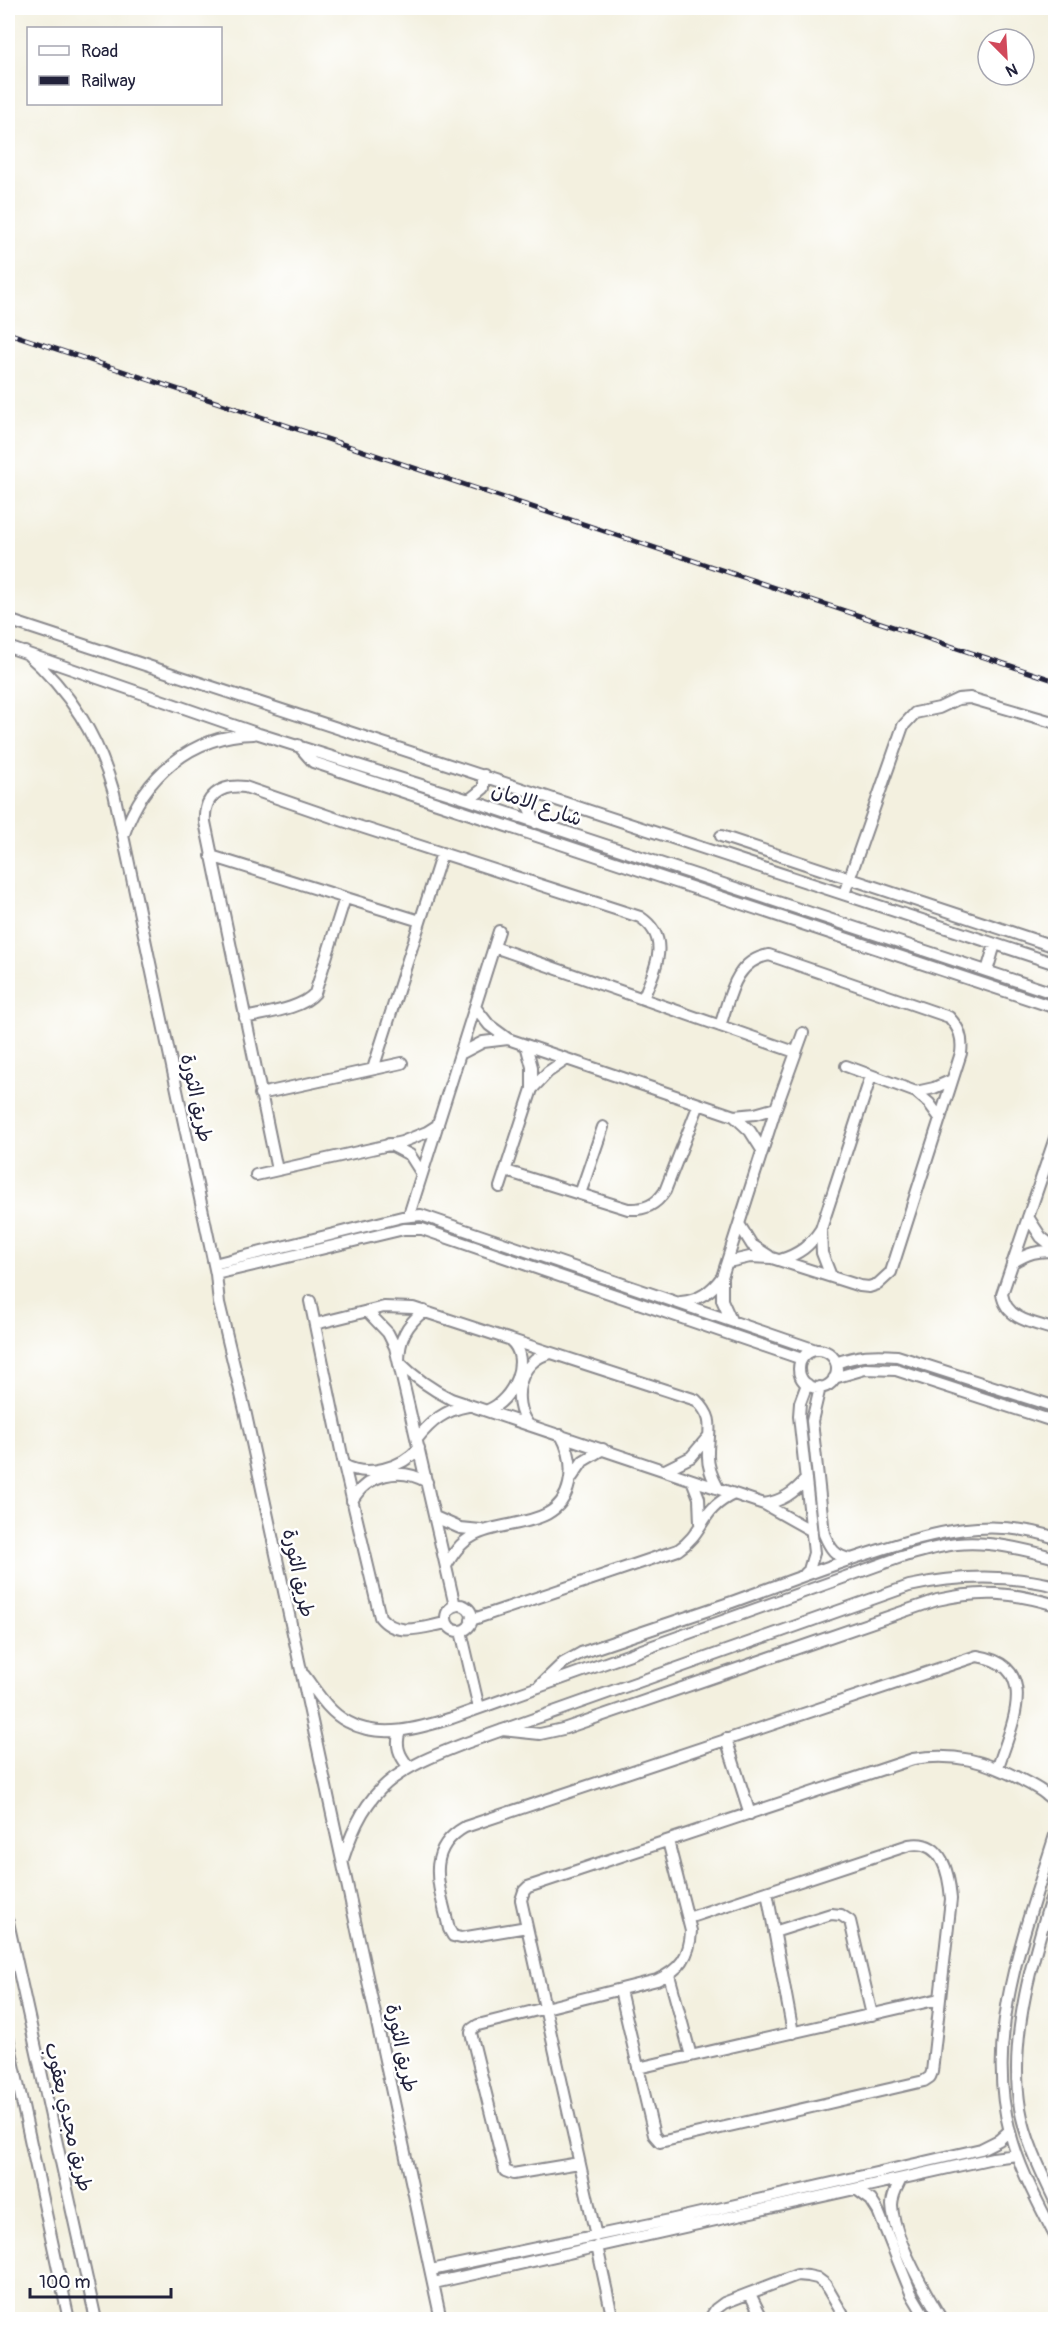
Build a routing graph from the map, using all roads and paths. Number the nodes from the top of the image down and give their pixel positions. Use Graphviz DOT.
graph roads {
  1 [pos="8,620"];
  2 [pos="8,647"];
  3 [pos="25,652"];
  4 [pos="1056,723"];
  5 [pos="260,734"];
  6 [pos="298,745"];
  7 [pos="484,775"];
  8 [pos="541,795"];
  9 [pos="470,800"];
  10 [pos="536,823"];
  11 [pos="124,834"];
  12 [pos="721,836"];
  13 [pos="442,853"];
  14 [pos="211,856"];
  15 [pos="850,879"];
  16 [pos="749,894"];
  17 [pos="844,894"];
  18 [pos="345,898"];
  19 [pos="744,905"];
  20 [pos="420,921"];
  21 [pos="499,931"];
  22 [pos="995,944"];
  23 [pos="494,947"];
  24 [pos="1056,947"];
  25 [pos="1056,964"];
  26 [pos="987,971"];
  27 [pos="1052,992"];
  28 [pos="643,999"];
  29 [pos="1043,1004"];
  30 [pos="475,1007"];
  31 [pos="1056,1008"];
  32 [pos="245,1018"];
  33 [pos="720,1026"];
  34 [pos="803,1033"];
  35 [pos="508,1039"];
  36 [pos="526,1045"];
  37 [pos="795,1053"];
  38 [pos="460,1054"];
  39 [pos="567,1059"];
  40 [pos="402,1063"];
  41 [pos="846,1066"];
  42 [pos="373,1069"];
  43 [pos="871,1076"];
  44 [pos="952,1080"];
  45 [pos="532,1089"];
  46 [pos="916,1092"];
  47 [pos="260,1094"];
  48 [pos="699,1104"];
  49 [pos="776,1108"];
  50 [pos="734,1116"];
  51 [pos="940,1118"];
  52 [pos="438,1125"];
  53 [pos="603,1127"];
  54 [pos="1056,1135"];
  55 [pos="389,1144"];
  56 [pos="762,1150"];
  57 [pos="277,1170"];
  58 [pos="506,1171"];
  59 [pos="422,1174"];
  60 [pos="256,1175"];
  61 [pos="500,1187"];
  62 [pos="580,1194"];
  63 [pos="409,1215"];
  64 [pos="1028,1217"];
  65 [pos="739,1224"];
  66 [pos="821,1229"];
  67 [pos="1056,1250"];
  68 [pos="776,1259"];
  69 [pos="728,1262"];
  70 [pos="1012,1264"];
  71 [pos="215,1269"];
  72 [pos="831,1276"];
  73 [pos="722,1277"];
  74 [pos="310,1301"];
  75 [pos="677,1302"];
  76 [pos="367,1311"];
  77 [pos="424,1311"];
  78 [pos="731,1320"];
  79 [pos="315,1324"];
  80 [pos="1056,1330"];
  81 [pos="510,1340"];
  82 [pos="816,1350"];
  83 [pos="553,1353"];
  84 [pos="802,1359"];
  85 [pos="399,1362"];
  86 [pos="836,1363"];
  87 [pos="834,1378"];
  88 [pos="807,1384"];
  89 [pos="820,1387"];
  90 [pos="472,1405"];
  91 [pos="1056,1407"];
  92 [pos="488,1410"];
  93 [pos="1056,1422"];
  94 [pos="528,1424"];
  95 [pos="561,1435"];
  96 [pos="710,1435"];
  97 [pos="418,1444"];
  98 [pos="603,1449"];
  99 [pos="344,1465"];
  100 [pos="665,1470"];
  101 [pos="806,1479"];
  102 [pos="570,1480"];
  103 [pos="692,1480"];
  104 [pos="427,1482"];
  105 [pos="718,1488"];
  106 [pos="734,1494"];
  107 [pos="352,1501"];
  108 [pos="764,1504"];
  109 [pos="435,1517"];
  110 [pos="699,1528"];
  111 [pos="487,1530"];
  112 [pos="812,1531"];
  113 [pos="1056,1538"];
  114 [pos="897,1545"];
  115 [pos="902,1557"];
  116 [pos="1056,1558"];
  117 [pos="851,1559"];
  118 [pos="446,1566"];
  119 [pos="804,1574"];
  120 [pos="1055,1585"];
  121 [pos="733,1601"];
  122 [pos="1056,1605"];
  123 [pos="455,1606"];
  124 [pos="739,1615"];
  125 [pos="471,1620"];
  126 [pos="446,1623"];
  127 [pos="461,1631"];
  128 [pos="301,1670"];
  129 [pos="540,1686"];
  130 [pos="479,1708"];
  131 [pos="499,1730"];
  132 [pos="400,1731"];
  133 [pos="726,1739"];
  134 [pos="408,1766"];
  135 [pos="999,1767"];
  136 [pos="1050,1791"];
  137 [pos="1056,1804"];
  138 [pos="750,1814"];
  139 [pos="1056,1832"];
  140 [pos="668,1841"];
  141 [pos="342,1862"];
  142 [pos="1041,1880"];
  143 [pos="1055,1884"];
  144 [pos="767,1892"];
  145 [pos="688,1918"];
  146 [pos="8,1922"];
  147 [pos="527,1927"];
  148 [pos="774,1932"];
  149 [pos="8,1968"];
  150 [pos="669,1975"];
  151 [pos="19,1980"];
  152 [pos="620,1990"];
  153 [pos="939,1999"];
  154 [pos="545,2008"];
  155 [pos="872,2015"];
  156 [pos="793,2033"];
  157 [pos="8,2037"];
  158 [pos="691,2056"];
  159 [pos="638,2068"];
  160 [pos="1009,2131"];
  161 [pos="1017,2155"];
  162 [pos="579,2163"];
  163 [pos="902,2179"];
  164 [pos="856,2189"];
  165 [pos="1056,2203"];
  166 [pos="1056,2238"];
  167 [pos="596,2241"];
  168 [pos="431,2270"];
  169 [pos="434,2283"];
  170 [pos="750,2294"];
  171 [pos="69,2319"];
  172 [pos="96,2319"];
  173 [pos="441,2319"];
  174 [pos="610,2319"];
  175 [pos="709,2319"];
  176 [pos="764,2319"];
  177 [pos="846,2319"];
  178 [pos="927,2319"];
  179 [pos="942,2319"];
  1 -- 7 [label="street, شارع الامان"];
  2 -- 3 [label="street, شارع الامان"];
  3 -- 5 [label="street, شارع الامان"];
  3 -- 11 [label="street, طريق الثورة"];
  4 -- 15 [label="street"];
  5 -- 6 [label="street, شارع الامان"];
  5 -- 11 [label="street"];
  6 -- 9 [label="street, شارع الامان"];
  6 -- 19 [label="street"];
  7 -- 8 [label="street, شارع الامان"];
  7 -- 9 [label="street"];
  8 -- 10 [label="street"];
  8 -- 17 [label="street, شارع الامان"];
  9 -- 10 [label="street, شارع الامان"];
  10 -- 16 [label="street, شارع الامان"];
  11 -- 71 [label="street, طريق الثورة"];
  12 -- 15 [label="street"];
  13 -- 14 [label="street"];
  13 -- 20 [label="street"];
  13 -- 28 [label="street"];
  14 -- 18 [label="street"];
  14 -- 32 [label="street"];
  15 -- 17 [label="street"];
  15 -- 24 [label="street"];
  16 -- 19 [label="street"];
  16 -- 26 [label="street, شارع الامان"];
  17 -- 22 [label="street, شارع الامان"];
  18 -- 20 [label="street"];
  18 -- 32 [label="street"];
  19 -- 29 [label="street"];
  20 -- 42 [label="street"];
  21 -- 23 [label="street"];
  22 -- 25 [label="street, شارع الامان"];
  22 -- 26 [label="street"];
  23 -- 28 [label="street"];
  23 -- 30 [label="street"];
  26 -- 27 [label="street, شارع الامان"];
  27 -- 29 [label="street"];
  28 -- 33 [label="street"];
  29 -- 31 [label="street"];
  30 -- 35 [label="street"];
  30 -- 38 [label="street"];
  32 -- 47 [label="street"];
  33 -- 37 [label="street"];
  33 -- 44 [label="street"];
  34 -- 37 [label="street"];
  35 -- 36 [label="street"];
  35 -- 38 [label="street"];
  36 -- 39 [label="street"];
  36 -- 45 [label="street"];
  37 -- 49 [label="street"];
  38 -- 52 [label="street"];
  39 -- 45 [label="street"];
  39 -- 48 [label="street"];
  40 -- 42 [label="street"];
  41 -- 43 [label="street"];
  42 -- 47 [label="street"];
  43 -- 46 [label="street"];
  43 -- 66 [label="street"];
  44 -- 46 [label="street"];
  44 -- 51 [label="street"];
  45 -- 58 [label="street"];
  46 -- 51 [label="street"];
  47 -- 57 [label="street"];
  48 -- 50 [label="street"];
  48 -- 62 [label="street"];
  49 -- 50 [label="street"];
  49 -- 56 [label="street"];
  50 -- 56 [label="street"];
  51 -- 72 [label="street"];
  52 -- 55 [label="street"];
  52 -- 59 [label="street"];
  53 -- 62 [label="street"];
  54 -- 64 [label="street"];
  55 -- 57 [label="street"];
  55 -- 59 [label="street"];
  56 -- 65 [label="street"];
  57 -- 60 [label="street"];
  58 -- 61 [label="street"];
  58 -- 62 [label="street"];
  59 -- 63 [label="street"];
  63 -- 71 [label="street"];
  63 -- 75 [label="street"];
  64 -- 67 [label="street"];
  64 -- 70 [label="street"];
  65 -- 68 [label="street"];
  65 -- 69 [label="street"];
  66 -- 68 [label="street"];
  66 -- 72 [label="street"];
  67 -- 70 [label="street"];
  68 -- 69 [label="street"];
  68 -- 72 [label="street"];
  69 -- 73 [label="street"];
  70 -- 80 [label="street"];
  71 -- 84 [label="street"];
  71 -- 128 [label="street, طريق الثورة"];
  73 -- 75 [label="street"];
  73 -- 78 [label="street"];
  74 -- 79 [label="street"];
  75 -- 78 [label="street"];
  76 -- 77 [label="street"];
  76 -- 79 [label="street"];
  76 -- 85 [label="street"];
  77 -- 81 [label="street"];
  77 -- 85 [label="street"];
  78 -- 82 [label="street"];
  79 -- 99 [label="street"];
  81 -- 83 [label="street"];
  81 -- 92 [label="street"];
  82 -- 84 [label="street"];
  82 -- 86 [label="street"];
  83 -- 94 [label="street"];
  83 -- 96 [label="street"];
  84 -- 88 [label="street"];
  85 -- 90 [label="street"];
  85 -- 97 [label="street"];
  86 -- 87 [label="street"];
  86 -- 91 [label="street"];
  87 -- 89 [label="street"];
  87 -- 93 [label="street"];
  88 -- 89 [label="street"];
  88 -- 101 [label="street"];
  89 -- 117 [label="street"];
  90 -- 92 [label="street"];
  90 -- 97 [label="street"];
  92 -- 94 [label="street"];
  94 -- 95 [label="street"];
  95 -- 98 [label="street"];
  95 -- 102 [label="street"];
  96 -- 100 [label="street"];
  96 -- 105 [label="street"];
  97 -- 99 [label="street"];
  97 -- 104 [label="street"];
  98 -- 100 [label="street"];
  98 -- 102 [label="street"];
  99 -- 107 [label="street"];
  100 -- 103 [label="street"];
  101 -- 108 [label="street"];
  101 -- 112 [label="street"];
  102 -- 111 [label="street"];
  103 -- 105 [label="street"];
  103 -- 110 [label="street"];
  104 -- 107 [label="street"];
  104 -- 109 [label="street"];
  105 -- 106 [label="street"];
  106 -- 108 [label="street"];
  106 -- 110 [label="street"];
  107 -- 126 [label="street"];
  108 -- 112 [label="street"];
  109 -- 111 [label="street"];
  109 -- 118 [label="street"];
  110 -- 125 [label="street"];
  111 -- 118 [label="street"];
  112 -- 119 [label="street"];
  113 -- 114 [label="street"];
  114 -- 115 [label="street"];
  114 -- 117 [label="street"];
  115 -- 116 [label="street"];
  115 -- 124 [label="street"];
  117 -- 119 [label="street"];
  118 -- 123 [label="street"];
  119 -- 121 [label="street"];
  120 -- 131 [label="street"];
  121 -- 124 [label="street"];
  121 -- 129 [label="street"];
  122 -- 131 [label="street"];
  123 -- 125 [label="street"];
  123 -- 126 [label="street"];
  124 -- 129 [label="street"];
  125 -- 127 [label="street"];
  126 -- 127 [label="street"];
  127 -- 130 [label="street"];
  128 -- 132 [label="street"];
  128 -- 141 [label="street, طريق الثورة"];
  129 -- 130 [label="street"];
  130 -- 132 [label="street"];
  131 -- 134 [label="street"];
  132 -- 134 [label="street"];
  133 -- 135 [label="street"];
  133 -- 138 [label="street"];
  133 -- 147 [label="street"];
  134 -- 141 [label="street"];
  135 -- 136 [label="street"];
  135 -- 138 [label="street"];
  136 -- 137 [label="street"];
  138 -- 140 [label="street"];
  139 -- 142 [label="street"];
  140 -- 145 [label="street"];
  140 -- 147 [label="street"];
  141 -- 168 [label="street, طريق الثورة"];
  142 -- 143 [label="street"];
  142 -- 160 [label="street"];
  143 -- 165 [label="street"];
  144 -- 145 [label="street"];
  144 -- 148 [label="street"];
  144 -- 153 [label="street"];
  145 -- 150 [label="street"];
  146 -- 151 [label="street, طريق مجدي يعقوب"];
  147 -- 154 [label="street"];
  148 -- 155 [label="street"];
  148 -- 156 [label="street"];
  149 -- 151 [label="street"];
  150 -- 152 [label="street"];
  150 -- 158 [label="street"];
  151 -- 172 [label="street, طريق مجدي يعقوب"];
  152 -- 154 [label="street"];
  152 -- 159 [label="street"];
  153 -- 155 [label="street"];
  153 -- 159 [label="street"];
  154 -- 162 [label="street"];
  154 -- 162 [label="street"];
  155 -- 156 [label="street"];
  156 -- 158 [label="street"];
  157 -- 171 [label="street"];
  158 -- 159 [label="street"];
  160 -- 161 [label="street"];
  160 -- 167 [label="street"];
  161 -- 163 [label="street"];
  161 -- 166 [label="street"];
  162 -- 167 [label="street"];
  163 -- 164 [label="street"];
  163 -- 179 [label="street"];
  164 -- 167 [label="street"];
  164 -- 178 [label="street"];
  167 -- 168 [label="street"];
  167 -- 169 [label="street"];
  167 -- 174 [label="street"];
  168 -- 169 [label="street, طريق الثورة"];
  169 -- 173 [label="street, طريق الثورة"];
  170 -- 175 [label="street"];
  170 -- 176 [label="street"];
  170 -- 177 [label="street"];
}
